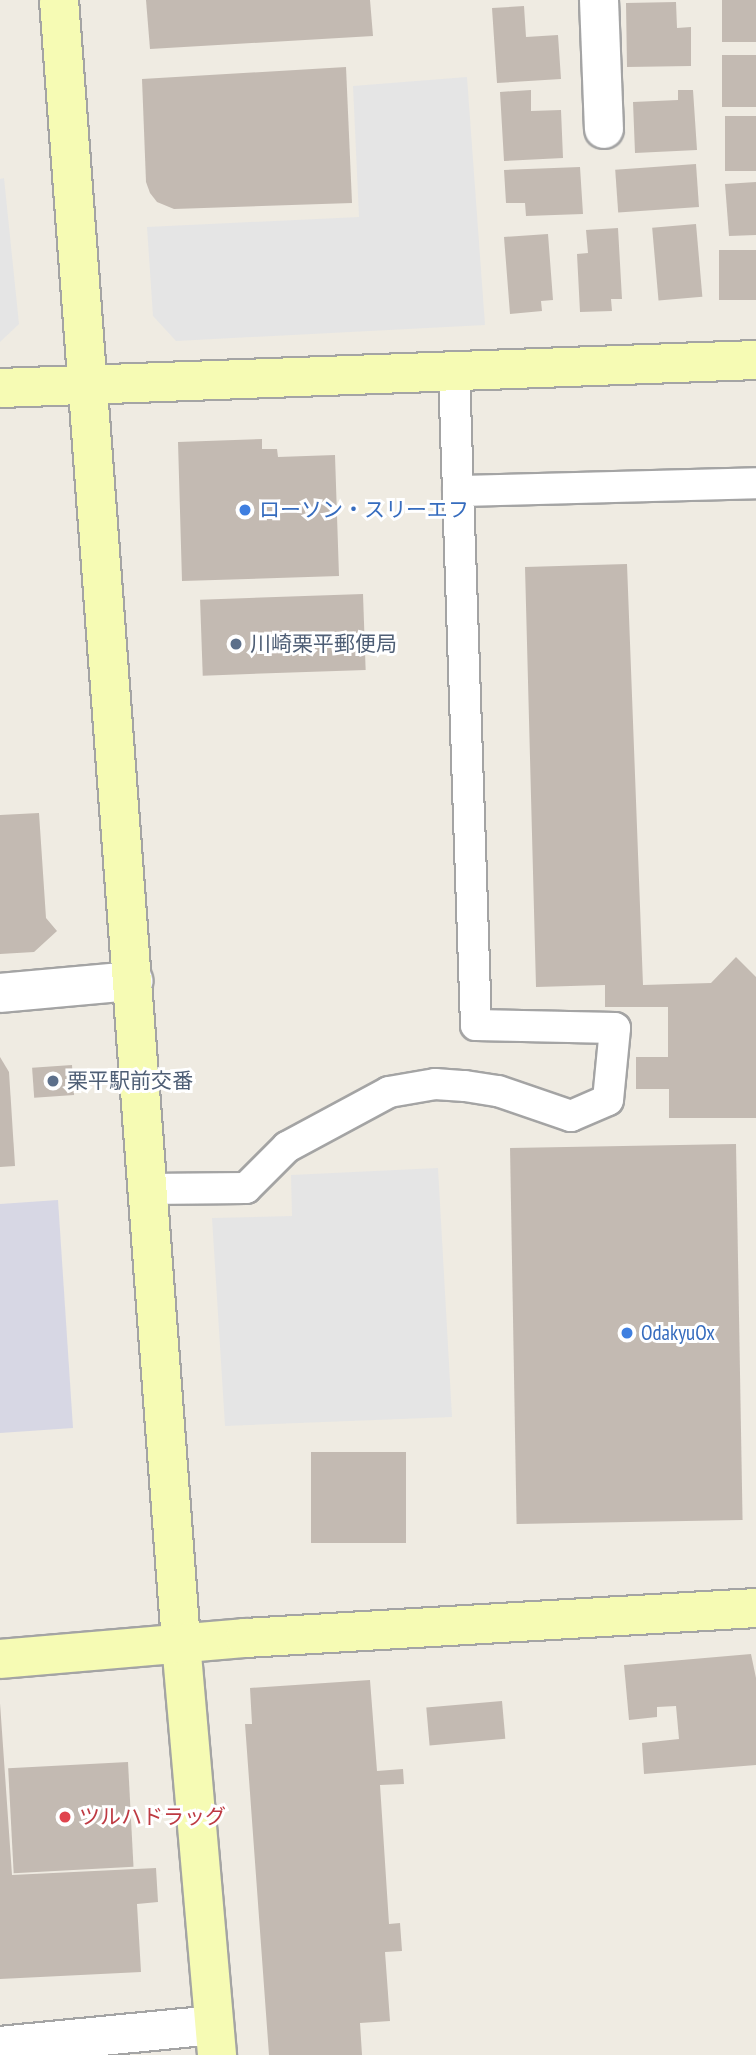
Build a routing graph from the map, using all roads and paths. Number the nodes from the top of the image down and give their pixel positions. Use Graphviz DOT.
graph roads {
  1 [pos="59,0"];
  2 [pos="599,0"];
  3 [pos="604,129"];
  4 [pos="756,360"];
  5 [pos="454,372"];
  6 [pos="88,385"];
  7 [pos="0,388"];
  8 [pos="756,483"];
  9 [pos="458,491"];
  10 [pos="133,981"];
  11 [pos="0,993"];
  12 [pos="148,1189"];
  13 [pos="756,1608"];
  14 [pos="181,1643"];
  15 [pos="0,1659"];
  16 [pos="216,2040"];
  17 [pos="0,2046"];
  1 -- 6 [label="street"];
  2 -- 3 [label="street"];
  4 -- 5 [label="street"];
  5 -- 6 [label="street"];
  5 -- 9 [label="lane"];
  6 -- 7 [label="street"];
  6 -- 10 [label="street"];
  8 -- 9 [label="lane"];
  9 -- 12 [label="lane"];
  10 -- 11 [label="street"];
  10 -- 12 [label="street"];
  12 -- 14 [label="street"];
  13 -- 14 [label="street"];
  14 -- 15 [label="street"];
  14 -- 16 [label="street"];
  16 -- 17 [label="street"];
}
